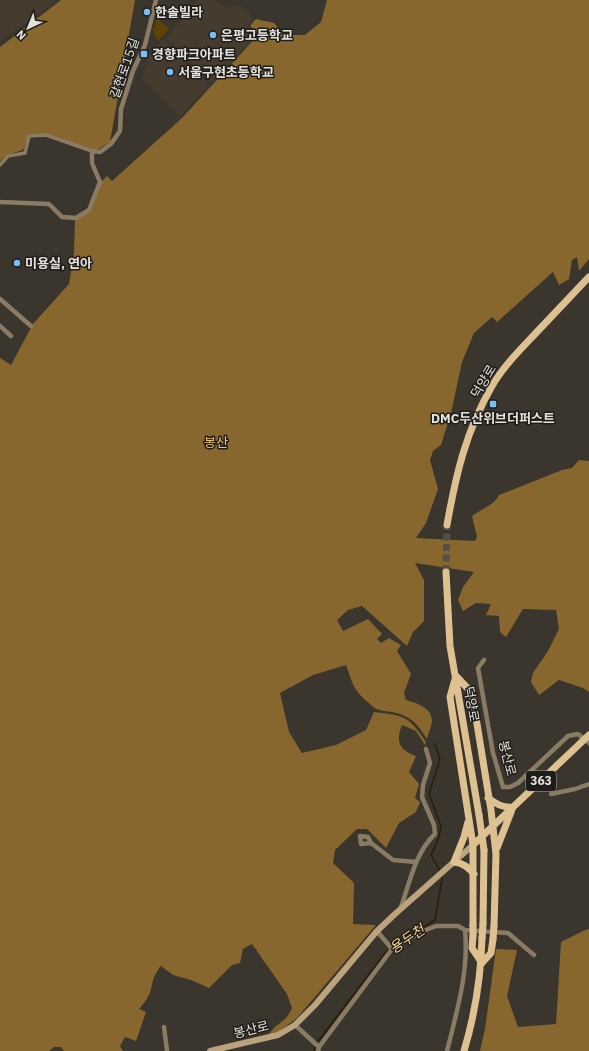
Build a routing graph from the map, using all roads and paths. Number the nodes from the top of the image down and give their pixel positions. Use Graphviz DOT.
graph roads {
  1 [pos="156,0"];
  2 [pos="92,152"];
  3 [pos="0,164"];
  4 [pos="0,202"];
  5 [pos="589,277"];
  6 [pos="0,299"];
  7 [pos="0,326"];
  8 [pos="31,326"];
  9 [pos="11,336"];
  10 [pos="447,525"];
  11 [pos="446,572"];
  12 [pos="484,660"];
  13 [pos="456,676"];
  14 [pos="588,739"];
  15 [pos="426,749"];
  16 [pos="589,784"];
  17 [pos="551,794"];
  18 [pos="488,798"];
  19 [pos="513,807"];
  20 [pos="468,814"];
  21 [pos="493,826"];
  22 [pos="372,843"];
  23 [pos="473,844"];
  24 [pos="496,854"];
  25 [pos="416,862"];
  26 [pos="454,862"];
  27 [pos="474,874"];
  28 [pos="402,908"];
  29 [pos="465,930"];
  30 [pos="377,932"];
  31 [pos="392,949"];
  32 [pos="534,955"];
  33 [pos="482,963"];
  34 [pos="295,1025"];
  35 [pos="164,1028"];
  36 [pos="318,1049"];
  37 [pos="167,1051"];
  38 [pos="210,1051"];
  39 [pos="447,1051"];
  40 [pos="464,1051"];
  1 -- 2 [label="street, 갈현로15길"];
  2 -- 3 [label="street"];
  2 -- 4 [label="street"];
  5 -- 10 [label="main road, 덕양로"];
  6 -- 8 [label="street"];
  7 -- 9 [label="street"];
  11 -- 13 [label="main road, 덕양로"];
  12 -- 14 [label="street, 봉산로"];
  13 -- 18 [label="main road"];
  13 -- 20 [label="main road"];
  13 -- 33 [label="main road, 덕양로, bridge"];
  14 -- 19 [label="main road, 봉산로 / 363"];
  15 -- 25 [label="street, 봉산로"];
  16 -- 17 [label="street"];
  18 -- 19 [label="main road"];
  18 -- 21 [label="main road"];
  19 -- 21 [label="main road, 봉산로 / 363"];
  19 -- 24 [label="main road"];
  20 -- 23 [label="main road"];
  20 -- 26 [label="main road"];
  21 -- 23 [label="main road, 봉산로 / 363"];
  21 -- 24 [label="main road"];
  22 -- 25 [label="street"];
  23 -- 26 [label="main road, 봉산로 / 363"];
  23 -- 27 [label="main road"];
  24 -- 33 [label="main road, bridge"];
  25 -- 28 [label="street, 봉산로"];
  26 -- 27 [label="main road"];
  26 -- 28 [label="main road, 봉산로 / 363"];
  27 -- 33 [label="main road, bridge"];
  28 -- 30 [label="main road, 봉산로 / 363"];
  29 -- 31 [label="street"];
  29 -- 32 [label="street"];
  29 -- 39 [label="street"];
  30 -- 31 [label="street"];
  30 -- 34 [label="main road, 봉산로 / 363"];
  31 -- 36 [label="street"];
  33 -- 40 [label="main road"];
  34 -- 36 [label="street"];
  34 -- 38 [label="main road, 봉산로 / 363"];
  35 -- 37 [label="street"];
}
